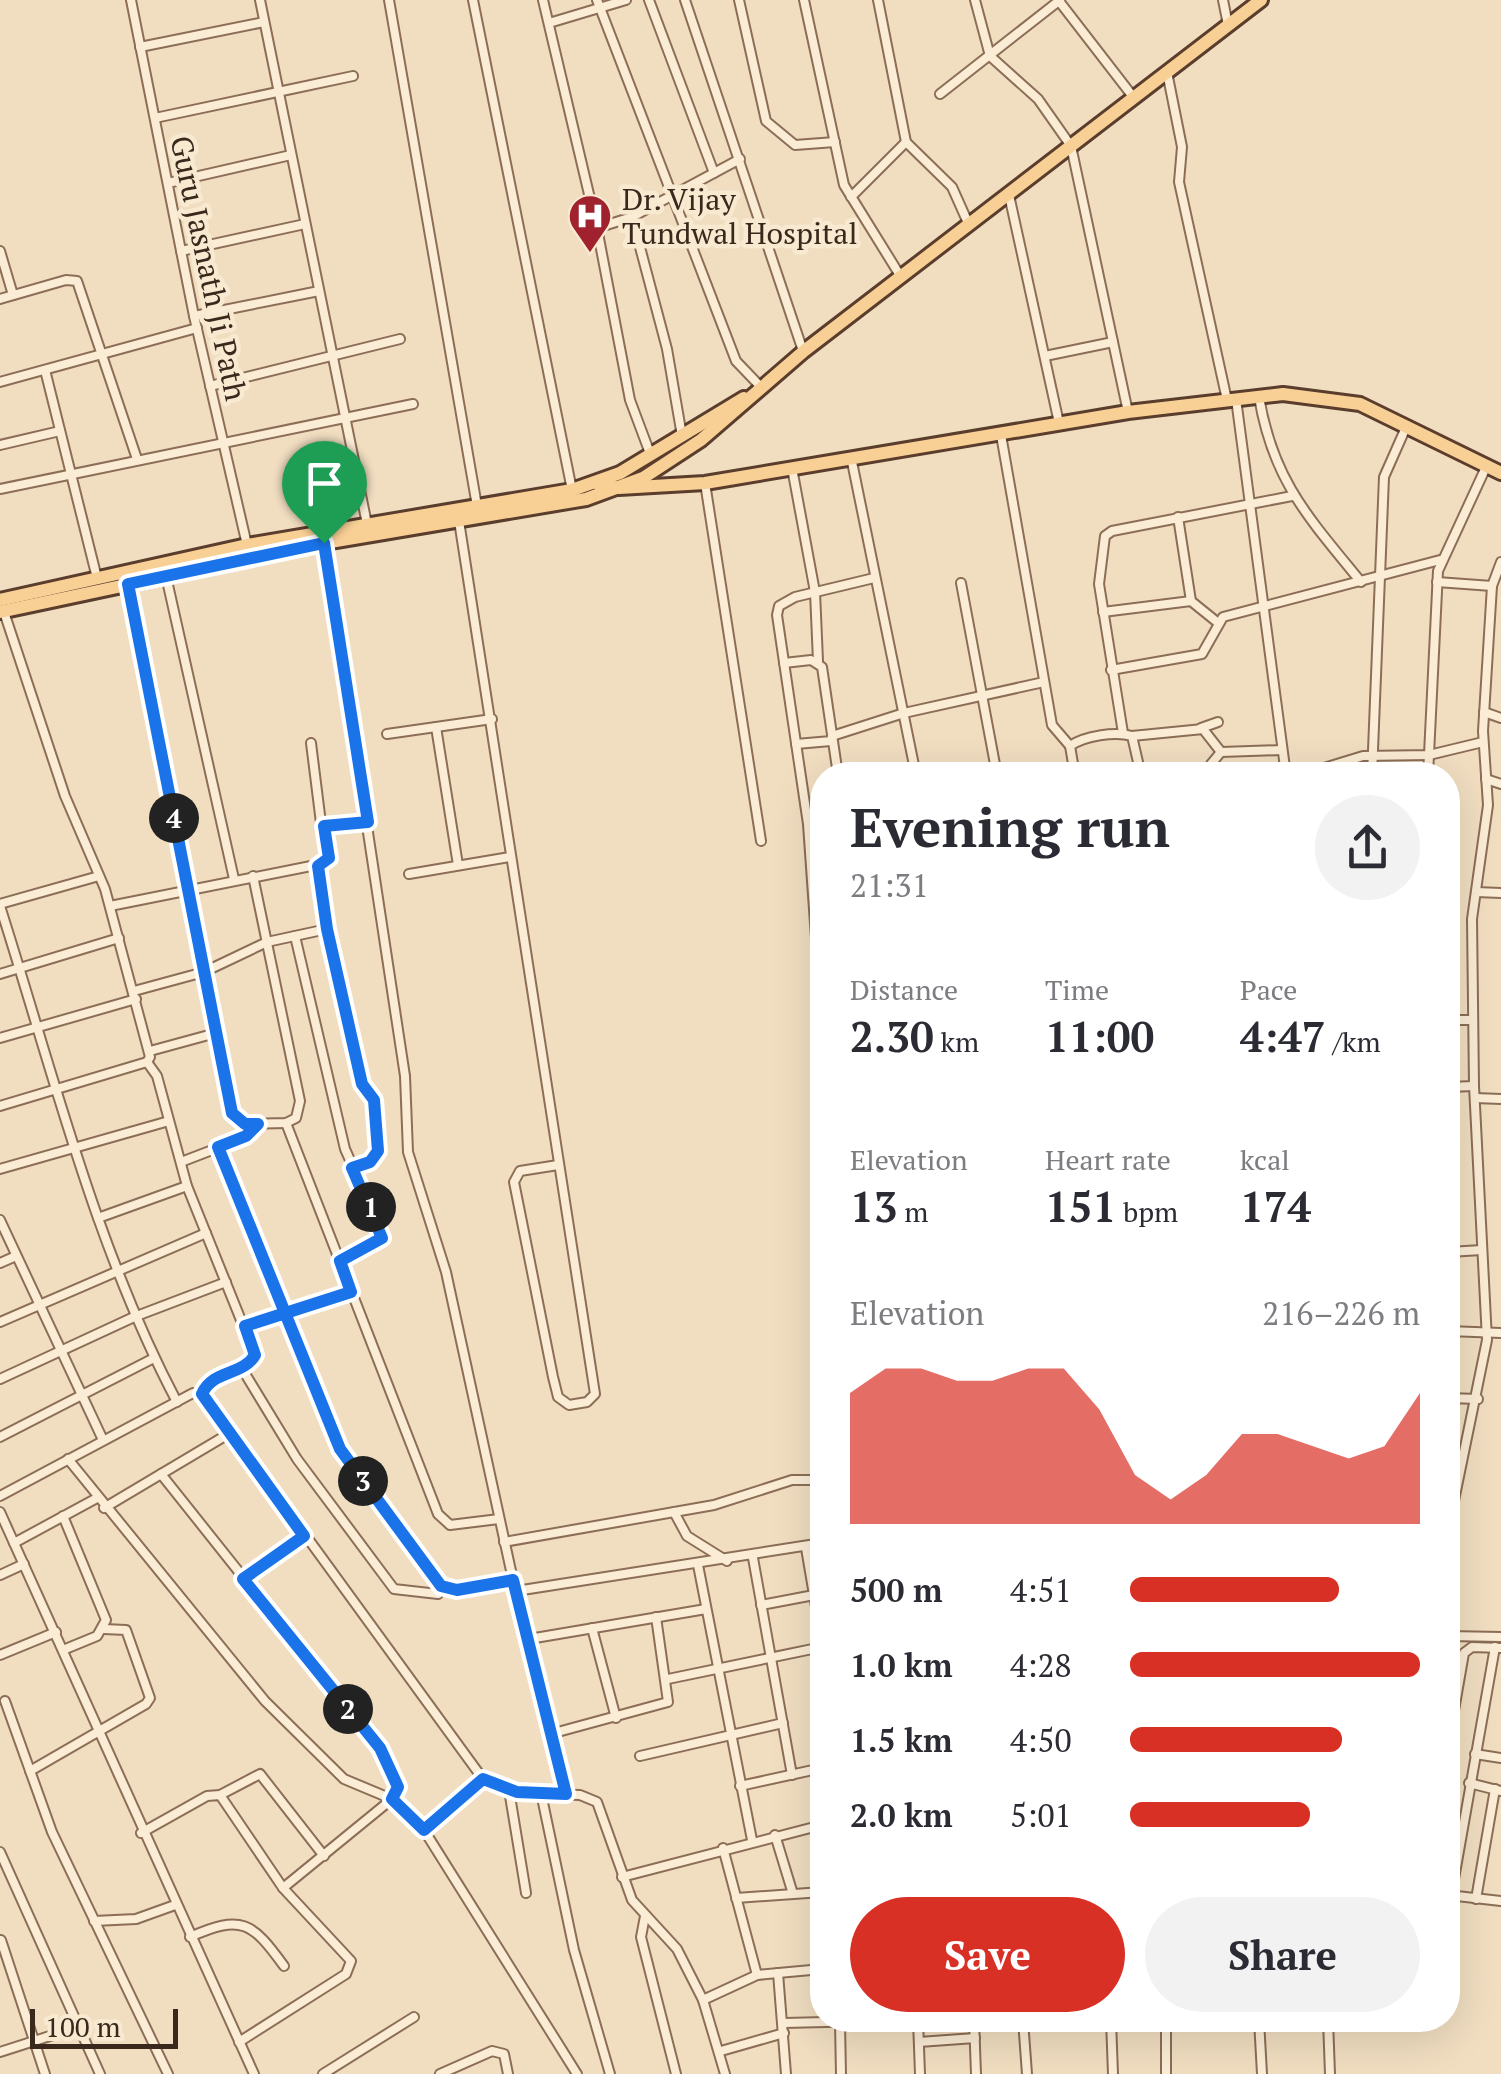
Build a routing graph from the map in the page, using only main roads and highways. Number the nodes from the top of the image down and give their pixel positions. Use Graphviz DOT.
graph roads {
  1 [pos="1261,0"];
  2 [pos="755,390"];
  3 [pos="1501,473"];
  4 [pos="596,483"];
  5 [pos="620,488"];
  6 [pos="1,608"];
  1 -- 2 [label="main road"];
  2 -- 4 [label="main road"];
  2 -- 5 [label="main road"];
  3 -- 5 [label="main road"];
  4 -- 5 [label="main road"];
  4 -- 6 [label="main road"];
  5 -- 6 [label="main road"];
}
